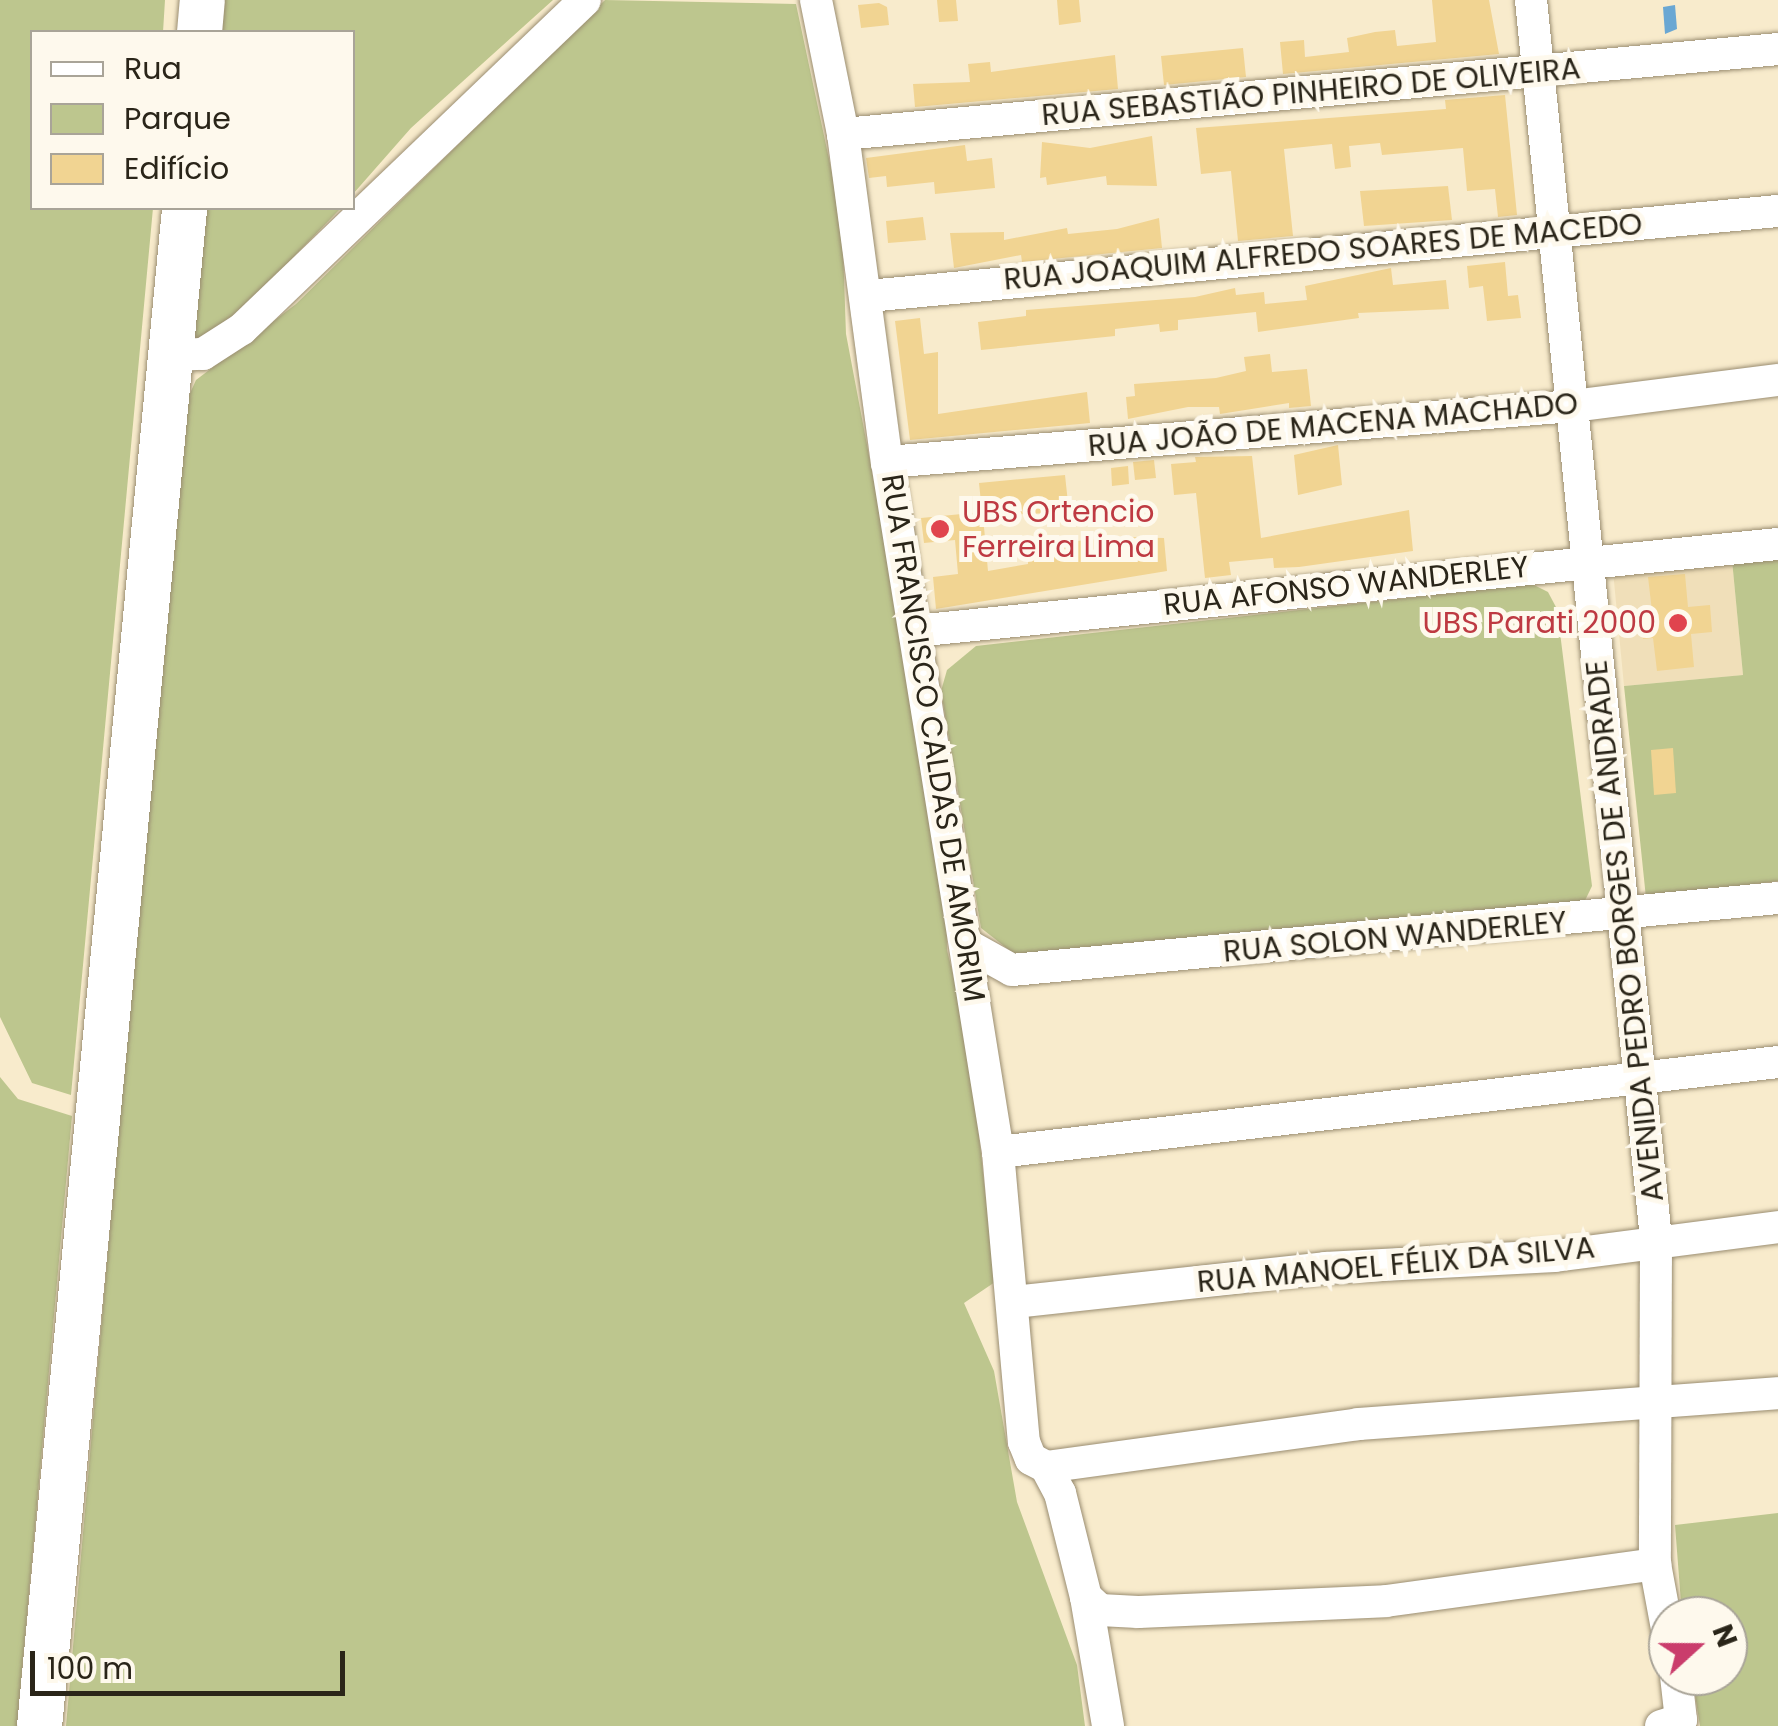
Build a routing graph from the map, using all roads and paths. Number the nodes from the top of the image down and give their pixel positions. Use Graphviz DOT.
graph roads {
  1 [pos="202,0"];
  2 [pos="585,0"];
  3 [pos="816,0"];
  4 [pos="1531,0"];
  5 [pos="199,30"];
  6 [pos="1778,50"];
  7 [pos="1538,72"];
  8 [pos="843,134"];
  9 [pos="184,210"];
  10 [pos="1778,211"];
  11 [pos="1554,229"];
  12 [pos="868,296"];
  13 [pos="171,355"];
  14 [pos="1778,380"];
  15 [pos="1572,406"];
  16 [pos="887,462"];
  17 [pos="1778,544"];
  18 [pos="1588,561"];
  19 [pos="915,631"];
  20 [pos="1778,898"];
  21 [pos="1624,917"];
  22 [pos="967,946"];
  23 [pos="1012,970"];
  24 [pos="976,996"];
  25 [pos="1778,1062"];
  26 [pos="1640,1074"];
  27 [pos="998,1152"];
  28 [pos="1778,1227"];
  29 [pos="1656,1239"];
  30 [pos="1014,1302"];
  31 [pos="1778,1394"];
  32 [pos="1653,1404"];
  33 [pos="1046,1467"];
  34 [pos="1655,1564"];
  35 [pos="1661,1596"];
  36 [pos="1086,1597"];
  37 [pos="1675,1696"];
  38 [pos="1674,1724"];
  39 [pos="39,1726"];
  40 [pos="1108,1726"];
  1 -- 5 [label="highway"];
  2 -- 13 [label="street"];
  3 -- 8 [label="street, RUA FRANCISCO CALDAS DE AMORIM"];
  4 -- 7 [label="street, AVENIDA PEDRO BORGES DE ANDRADE"];
  6 -- 7 [label="street, RUA SEBASTIÃO PINHEIRO DE OLIVEIRA"];
  7 -- 8 [label="street, RUA SEBASTIÃO PINHEIRO DE OLIVEIRA"];
  7 -- 11 [label="street, AVENIDA PEDRO BORGES DE ANDRADE"];
  8 -- 12 [label="street, RUA FRANCISCO CALDAS DE AMORIM"];
  9 -- 13 [label="highway"];
  10 -- 11 [label="street, RUA JOAQUIM ALFREDO SOARES DE MACEDO"];
  11 -- 12 [label="street, RUA JOAQUIM ALFREDO SOARES DE MACEDO"];
  11 -- 15 [label="street, AVENIDA PEDRO BORGES DE ANDRADE"];
  12 -- 16 [label="street, RUA FRANCISCO CALDAS DE AMORIM"];
  13 -- 39 [label="highway"];
  14 -- 15 [label="street, RUA JOÃO DE MACENA MACHADO"];
  15 -- 16 [label="street, RUA JOÃO DE MACENA MACHADO"];
  15 -- 18 [label="street, AVENIDA PEDRO BORGES DE ANDRADE"];
  16 -- 19 [label="street, RUA FRANCISCO CALDAS DE AMORIM"];
  17 -- 18 [label="street, RUA AFONSO WANDERLEY"];
  18 -- 19 [label="street, RUA AFONSO WANDERLEY"];
  18 -- 21 [label="street, AVENIDA PEDRO BORGES DE ANDRADE"];
  19 -- 22 [label="street, RUA FRANCISCO CALDAS DE AMORIM"];
  20 -- 21 [label="street, RUA SOLON WANDERLEY"];
  21 -- 23 [label="street, RUA SOLON WANDERLEY"];
  21 -- 26 [label="street, AVENIDA PEDRO BORGES DE ANDRADE"];
  22 -- 23 [label="street"];
  22 -- 24 [label="street, RUA FRANCISCO CALDAS DE AMORIM"];
  23 -- 24 [label="street"];
  24 -- 27 [label="street, RUA FRANCISCO CALDAS DE AMORIM"];
  25 -- 26 [label="street"];
  26 -- 27 [label="street"];
  26 -- 29 [label="street, AVENIDA PEDRO BORGES DE ANDRADE"];
  27 -- 30 [label="street, RUA FRANCISCO CALDAS DE AMORIM"];
  28 -- 29 [label="street, RUA MANOEL FÉLIX DA SILVA"];
  29 -- 30 [label="street, RUA MANOEL FÉLIX DA SILVA"];
  29 -- 32 [label="street, AVENIDA PEDRO BORGES DE ANDRADE"];
  30 -- 33 [label="street, RUA FRANCISCO CALDAS DE AMORIM"];
  31 -- 32 [label="street"];
  32 -- 33 [label="street"];
  32 -- 34 [label="street, AVENIDA PEDRO BORGES DE ANDRADE"];
  33 -- 36 [label="street, RUA FRANCISCO CALDAS DE AMORIM"];
  34 -- 35 [label="street, AVENIDA PEDRO BORGES DE ANDRADE"];
  34 -- 36 [label="street"];
  36 -- 40 [label="street, RUA FRANCISCO CALDAS DE AMORIM"];
  37 -- 38 [label="street"];
}
